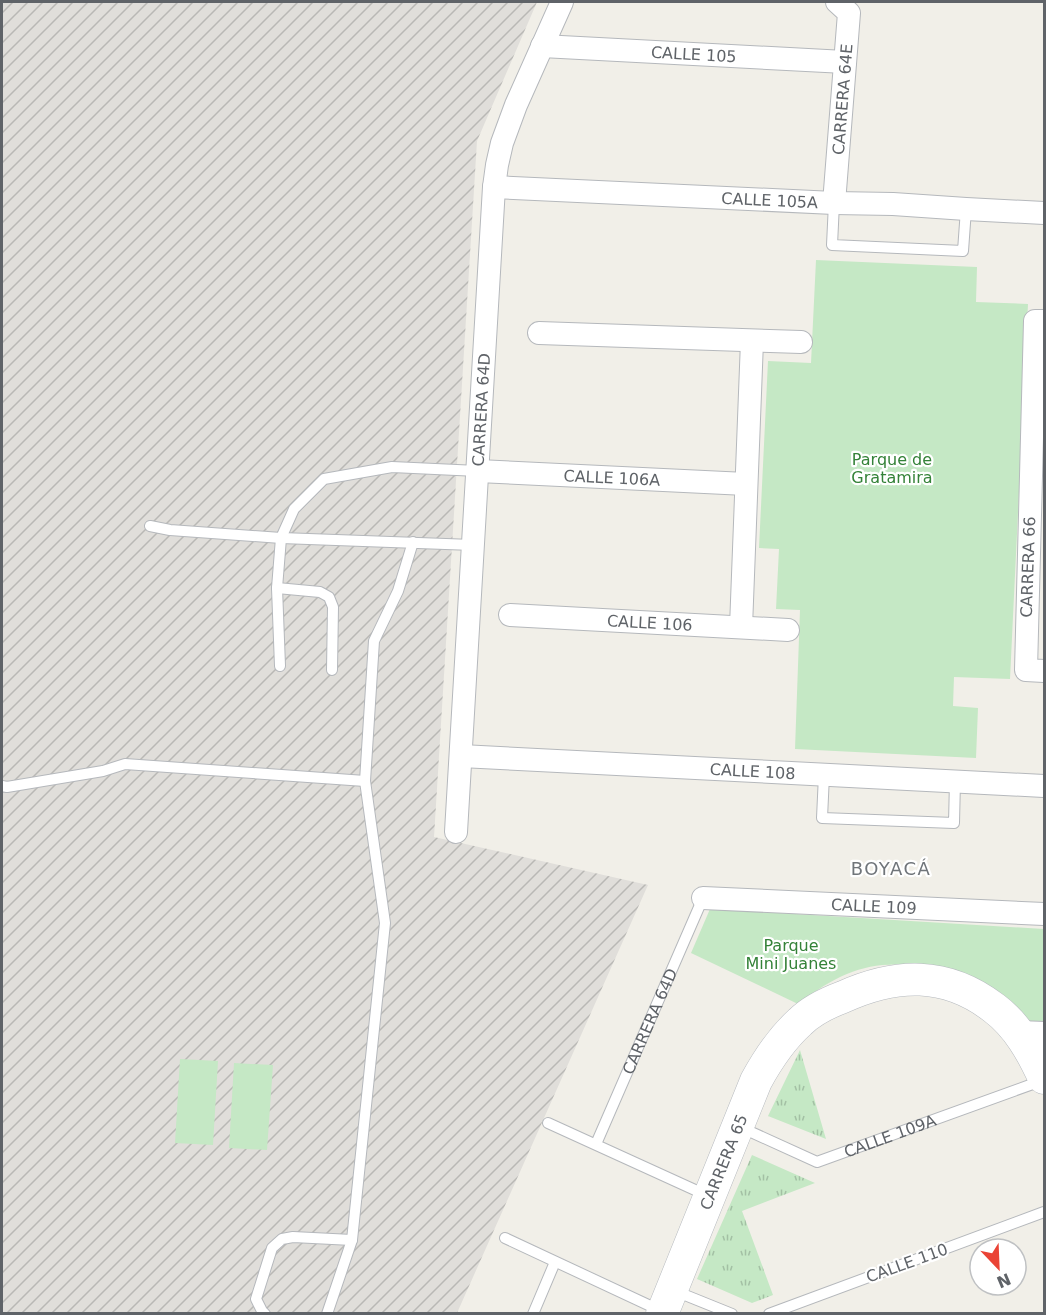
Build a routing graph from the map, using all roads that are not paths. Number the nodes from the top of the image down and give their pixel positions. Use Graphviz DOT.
graph roads {
  1 [pos="562,2"];
  2 [pos="837,2"];
  3 [pos="542,46"];
  4 [pos="845,62"];
  5 [pos="494,187"];
  6 [pos="834,203"];
  7 [pos="966,209"];
  8 [pos="1044,213"];
  9 [pos="1040,321"];
  10 [pos="539,333"];
  11 [pos="752,341"];
  12 [pos="801,342"];
  13 [pos="1038,440"];
  14 [pos="478,471"];
  15 [pos="746,484"];
  16 [pos="150,526"];
  17 [pos="281,538"];
  18 [pos="413,542"];
  19 [pos="473,545"];
  20 [pos="1036,563"];
  21 [pos="277,588"];
  22 [pos="510,615"];
  23 [pos="741,627"];
  24 [pos="788,630"];
  25 [pos="280,666"];
  26 [pos="332,670"];
  27 [pos="1035,670"];
  28 [pos="461,756"];
  29 [pos="824,775"];
  30 [pos="365,781"];
  31 [pos="955,781"];
  32 [pos="2,786"];
  33 [pos="1044,786"];
  34 [pos="456,832"];
  35 [pos="703,898"];
  36 [pos="1044,914"];
  37 [pos="1032,1032"];
  38 [pos="1044,1079"];
  39 [pos="548,1123"];
  40 [pos="738,1126"];
  41 [pos="596,1144"];
  42 [pos="709,1196"];
  43 [pos="1044,1212"];
  44 [pos="505,1238"];
  45 [pos="352,1240"];
  46 [pos="555,1262"];
  47 [pos="666,1305"];
  48 [pos="265,1314"];
  49 [pos="327,1314"];
  50 [pos="532,1314"];
  51 [pos="732,1314"];
  52 [pos="769,1314"];
  1 -- 3 [label="street, CARRERA 64D"];
  2 -- 4 [label="street, CARRERA 64E"];
  3 -- 4 [label="street, CALLE 105"];
  3 -- 5 [label="street, CARRERA 64D"];
  4 -- 6 [label="street, CARRERA 64E"];
  5 -- 6 [label="street, CALLE 105A"];
  5 -- 14 [label="street, CARRERA 64D"];
  6 -- 7 [label="street, CALLE 105A"];
  6 -- 7 [label="lane"];
  7 -- 8 [label="street, CALLE 105A"];
  9 -- 13 [label="street, CARRERA 66"];
  10 -- 11 [label="street"];
  11 -- 12 [label="street"];
  11 -- 15 [label="street"];
  13 -- 20 [label="street, CARRERA 66"];
  14 -- 15 [label="street, CALLE 106A"];
  14 -- 17 [label="lane"];
  14 -- 19 [label="street, CARRERA 64D"];
  15 -- 23 [label="street"];
  16 -- 17 [label="lane"];
  17 -- 18 [label="lane"];
  17 -- 21 [label="lane"];
  18 -- 19 [label="lane"];
  18 -- 30 [label="lane"];
  19 -- 28 [label="street, CARRERA 64D"];
  20 -- 27 [label="street, CARRERA 66"];
  21 -- 25 [label="lane"];
  21 -- 26 [label="lane"];
  22 -- 23 [label="street, CALLE 106"];
  23 -- 24 [label="street, CALLE 106"];
  28 -- 29 [label="street, CALLE 108"];
  28 -- 34 [label="street, CARRERA 64D"];
  29 -- 31 [label="street, CALLE 108"];
  29 -- 31 [label="lane"];
  30 -- 32 [label="lane"];
  30 -- 45 [label="lane"];
  31 -- 33 [label="street, CALLE 108"];
  35 -- 36 [label="street, CALLE 109"];
  35 -- 41 [label="lane, CARRERA 64D"];
  37 -- 38 [label="street"];
  37 -- 40 [label="street, CARRERA 65"];
  38 -- 40 [label="lane, CALLE 109A"];
  39 -- 41 [label="lane"];
  40 -- 42 [label="street, CARRERA 65"];
  41 -- 42 [label="lane"];
  42 -- 47 [label="street, CARRERA 65"];
  43 -- 52 [label="lane, CALLE 110"];
  44 -- 46 [label="lane"];
  45 -- 48 [label="lane"];
  45 -- 49 [label="lane"];
  46 -- 47 [label="lane"];
  46 -- 50 [label="lane"];
  47 -- 51 [label="lane"];
}
